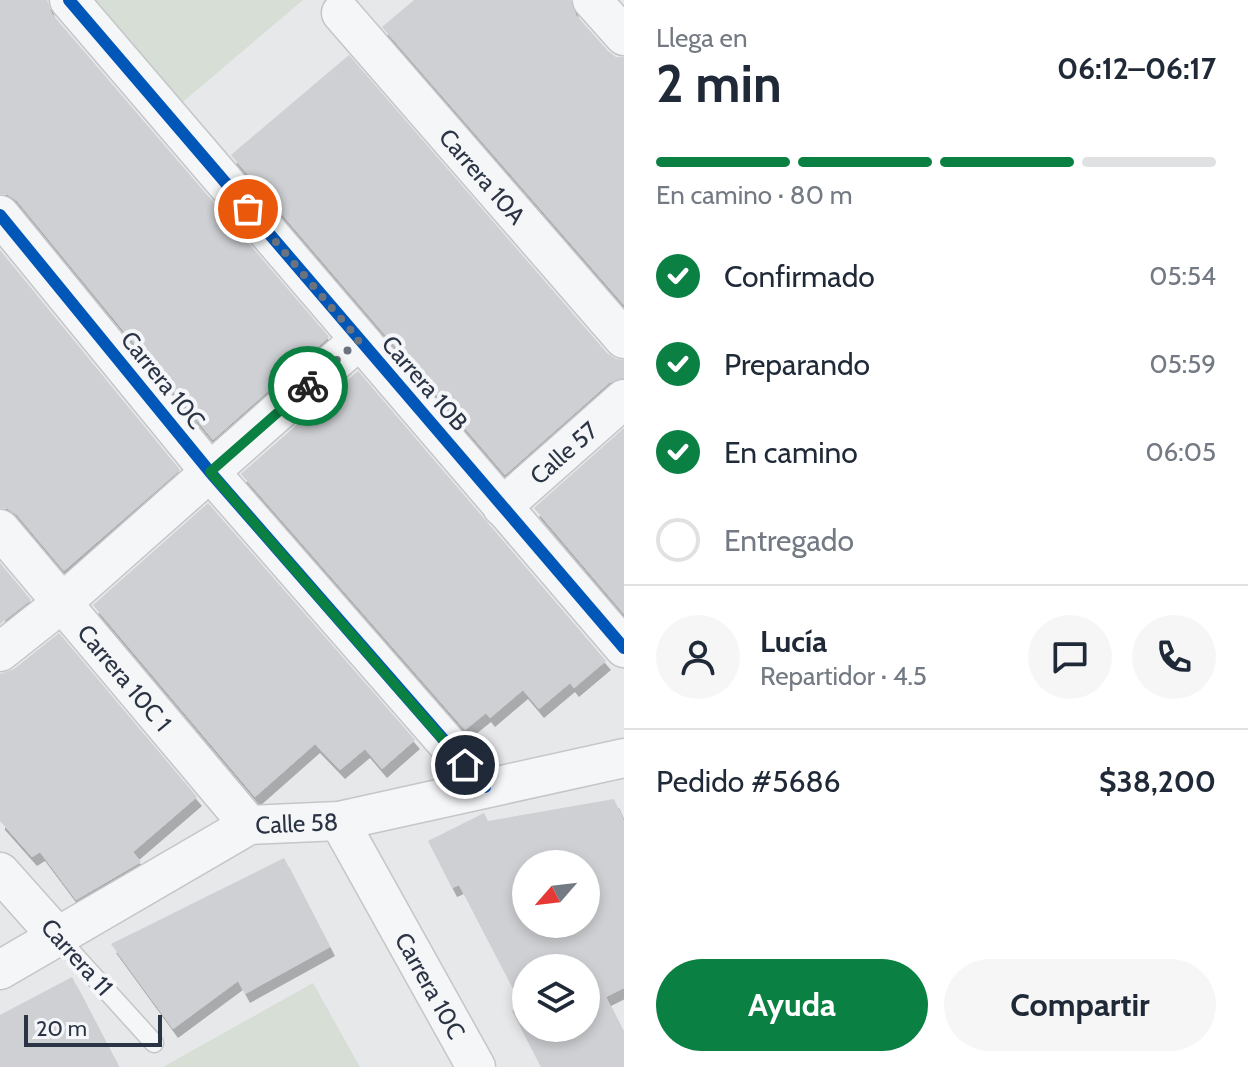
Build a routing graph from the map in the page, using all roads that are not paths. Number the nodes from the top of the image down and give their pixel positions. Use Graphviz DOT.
graph roads {
  1 [pos="69,0"];
  2 [pos="592,0"];
  3 [pos="341,13"];
  4 [pos="624,36"];
  5 [pos="0,215"];
  6 [pos="624,339"];
  7 [pos="359,340"];
  8 [pos="624,399"];
  9 [pos="210,472"];
  10 [pos="502,507"];
  11 [pos="0,529"];
  12 [pos="62,603"];
  13 [pos="624,648"];
  14 [pos="0,652"];
  15 [pos="621,766"];
  16 [pos="485,787"];
  17 [pos="339,821"];
  18 [pos="249,825"];
  19 [pos="0,872"];
  20 [pos="58,937"];
  21 [pos="0,970"];
  22 [pos="154,1043"];
  23 [pos="476,1067"];
  1 -- 7 [label="street, Carrera 10B"];
  2 -- 4 [label="street"];
  3 -- 6 [label="street, Carrera 10A"];
  5 -- 9 [label="street, Carrera 10C"];
  7 -- 9 [label="street"];
  7 -- 10 [label="street, Carrera 10B"];
  8 -- 10 [label="street, Calle 57"];
  9 -- 12 [label="street"];
  9 -- 16 [label="street, Carrera 10C"];
  10 -- 13 [label="street, Carrera 10B"];
  11 -- 12 [label="street, Carrera 10C 1"];
  12 -- 14 [label="street"];
  12 -- 18 [label="street, Carrera 10C 1"];
  15 -- 16 [label="street, Calle 58"];
  16 -- 17 [label="street, Calle 58"];
  17 -- 18 [label="street, Calle 58"];
  17 -- 23 [label="street, Carrera 10C"];
  18 -- 20 [label="street, Calle 58"];
  19 -- 20 [label="street, Carrera 11"];
  20 -- 21 [label="street, Calle 58"];
  20 -- 22 [label="lane, Carrera 11"];
}
